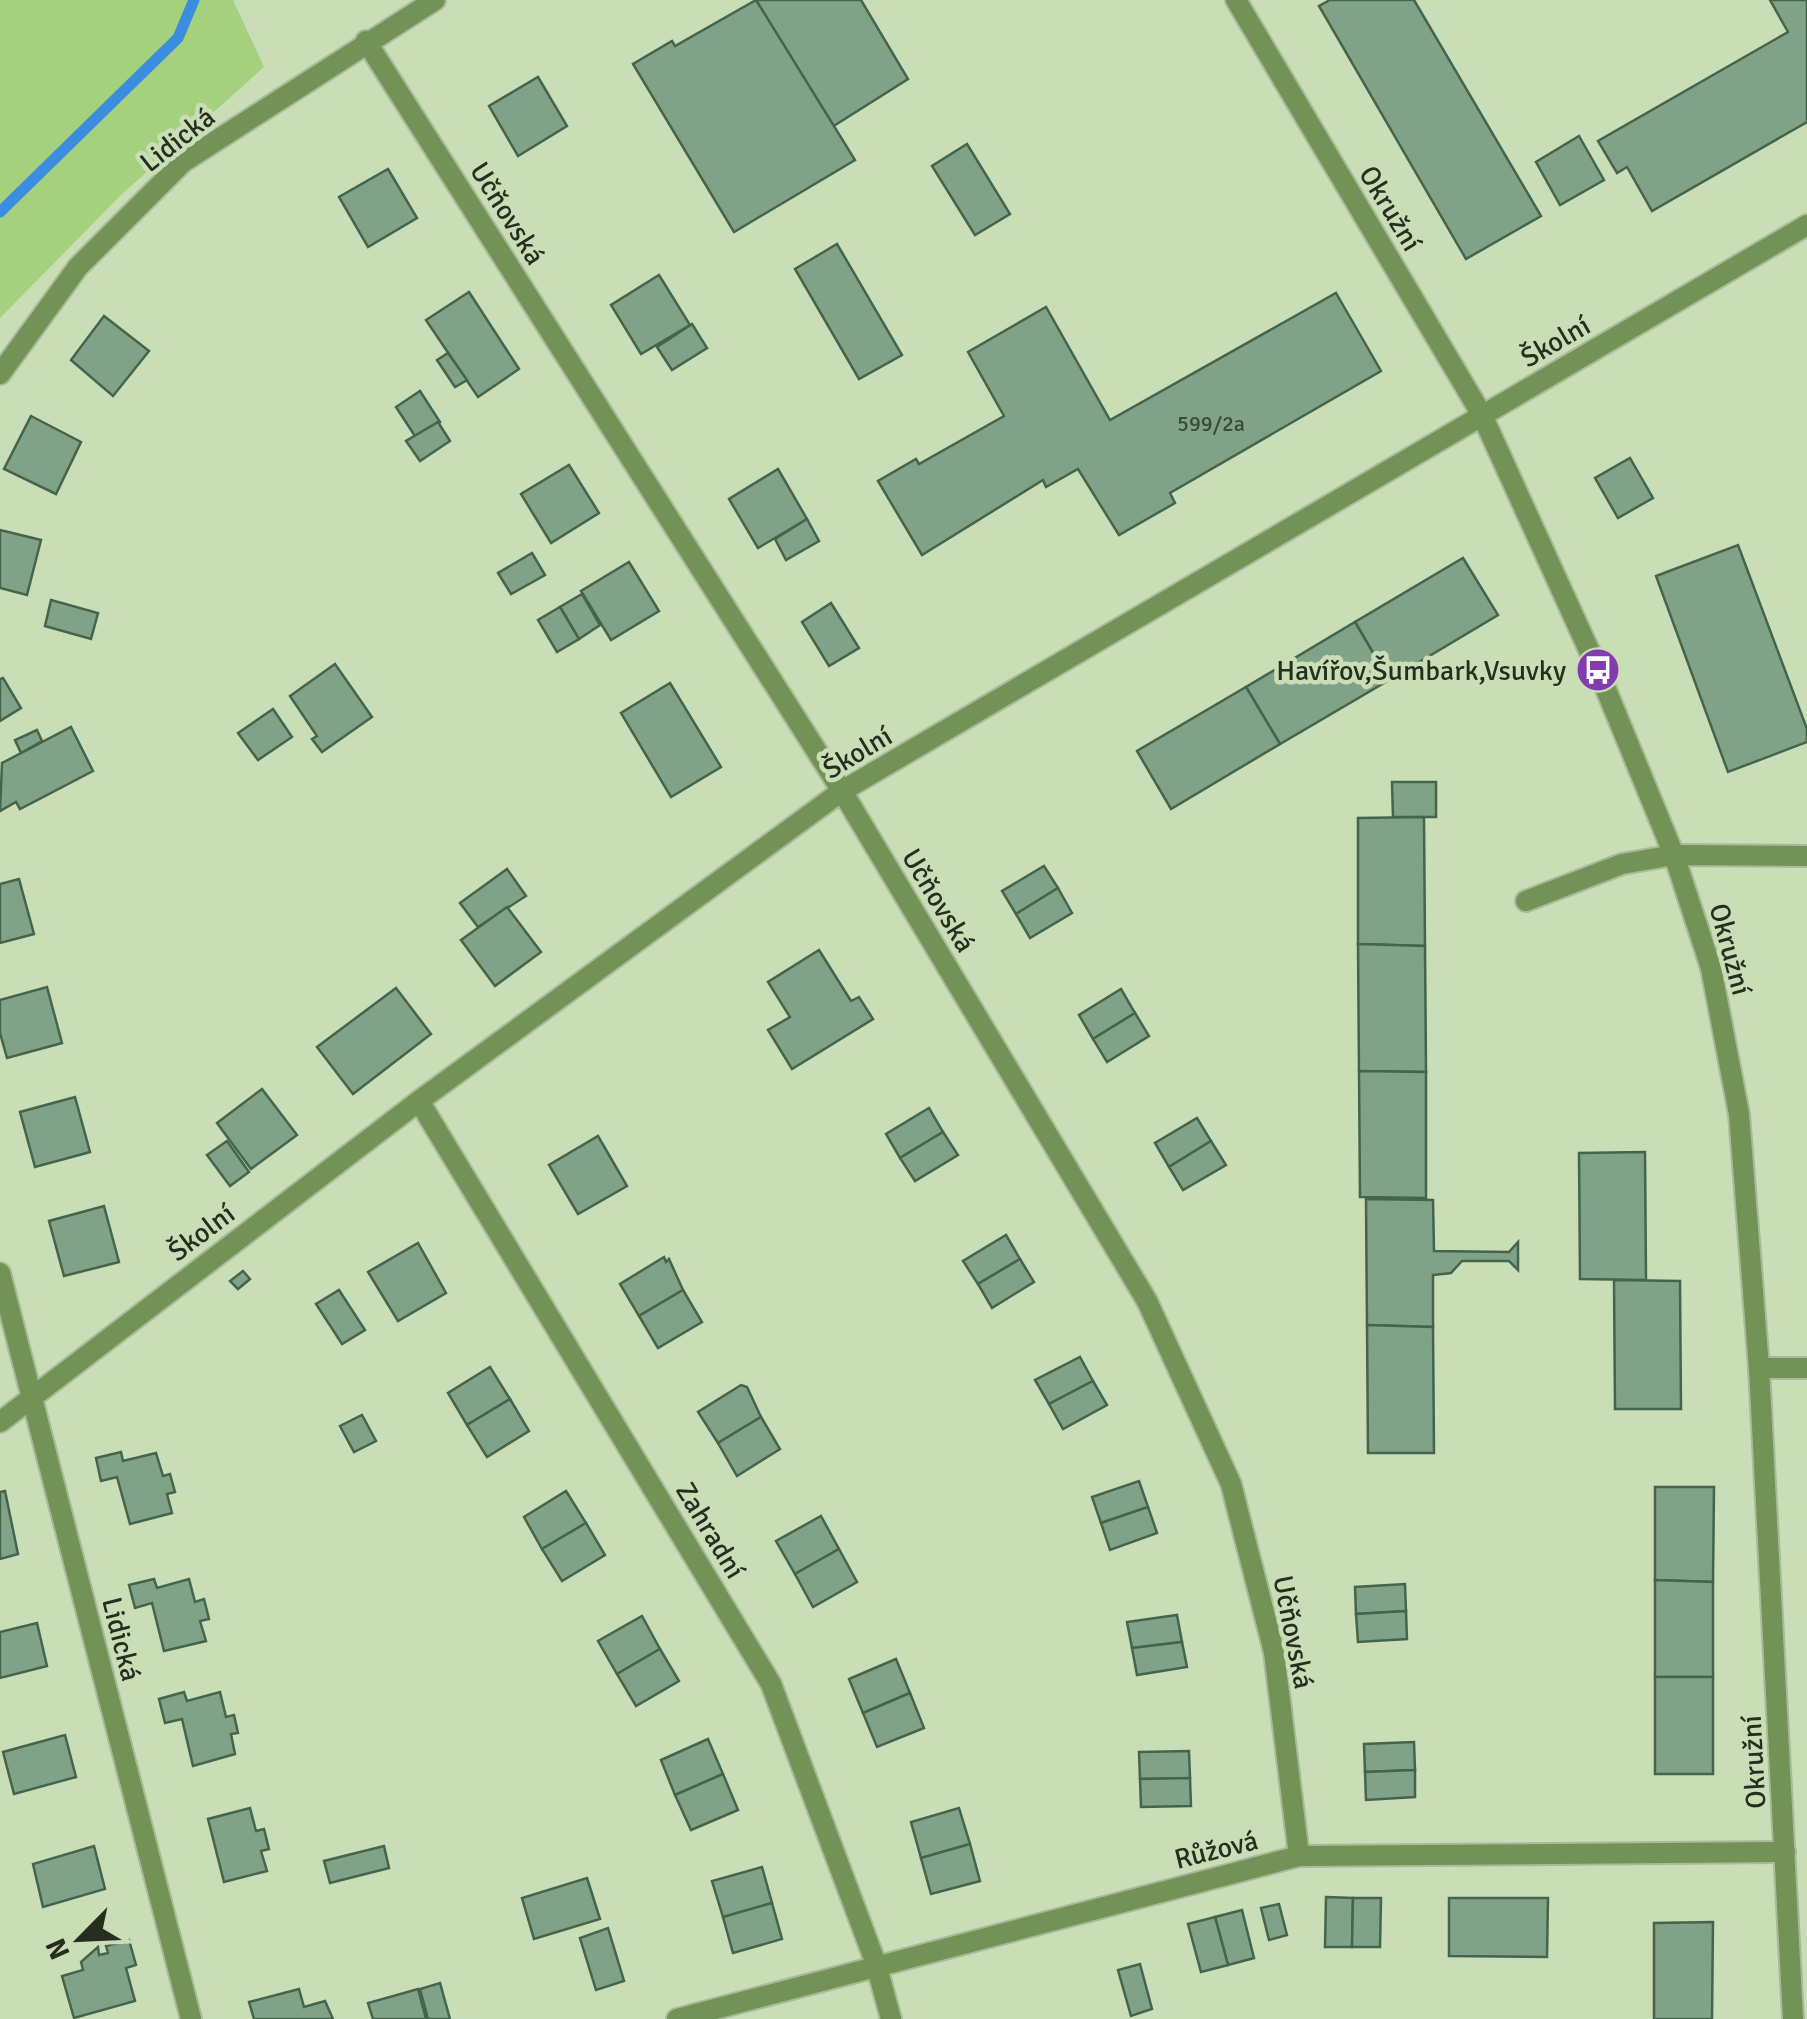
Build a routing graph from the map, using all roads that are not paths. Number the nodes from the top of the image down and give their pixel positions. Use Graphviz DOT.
graph roads {
  1 [pos="435,0"];
  2 [pos="1236,0"];
  3 [pos="366,41"];
  4 [pos="1807,225"];
  5 [pos="0,374"];
  6 [pos="1482,416"];
  7 [pos="842,791"];
  8 [pos="1674,854"];
  9 [pos="1807,856"];
  10 [pos="1526,901"];
  11 [pos="419,1101"];
  12 [pos="0,1273"];
  13 [pos="1759,1368"];
  14 [pos="1807,1368"];
  15 [pos="31,1396"];
  16 [pos="0,1422"];
  17 [pos="1785,1852"];
  18 [pos="1299,1856"];
  19 [pos="876,1964"];
  20 [pos="190,2019"];
  21 [pos="677,2019"];
  22 [pos="891,2019"];
  23 [pos="1793,2019"];
  1 -- 3 [label="street, Lidická"];
  2 -- 6 [label="street, Okružní"];
  3 -- 5 [label="street, Lidická"];
  3 -- 7 [label="street, Učňovská"];
  4 -- 6 [label="street, Školní"];
  6 -- 7 [label="street, Školní"];
  6 -- 8 [label="street, Okružní"];
  7 -- 11 [label="street, Školní"];
  7 -- 18 [label="street, Učňovská"];
  8 -- 9 [label="street"];
  8 -- 10 [label="street"];
  8 -- 13 [label="street, Okružní"];
  11 -- 15 [label="street, Školní"];
  11 -- 19 [label="street, Zahradní"];
  12 -- 15 [label="street, Lidická"];
  13 -- 14 [label="street"];
  13 -- 17 [label="street, Okružní"];
  15 -- 16 [label="street, Školní"];
  15 -- 20 [label="street, Lidická"];
  17 -- 18 [label="street, Růžová"];
  17 -- 23 [label="street, Okružní"];
  18 -- 19 [label="street, Růžová"];
  19 -- 21 [label="street, Růžová"];
  19 -- 22 [label="street, Zahradní"];
}
